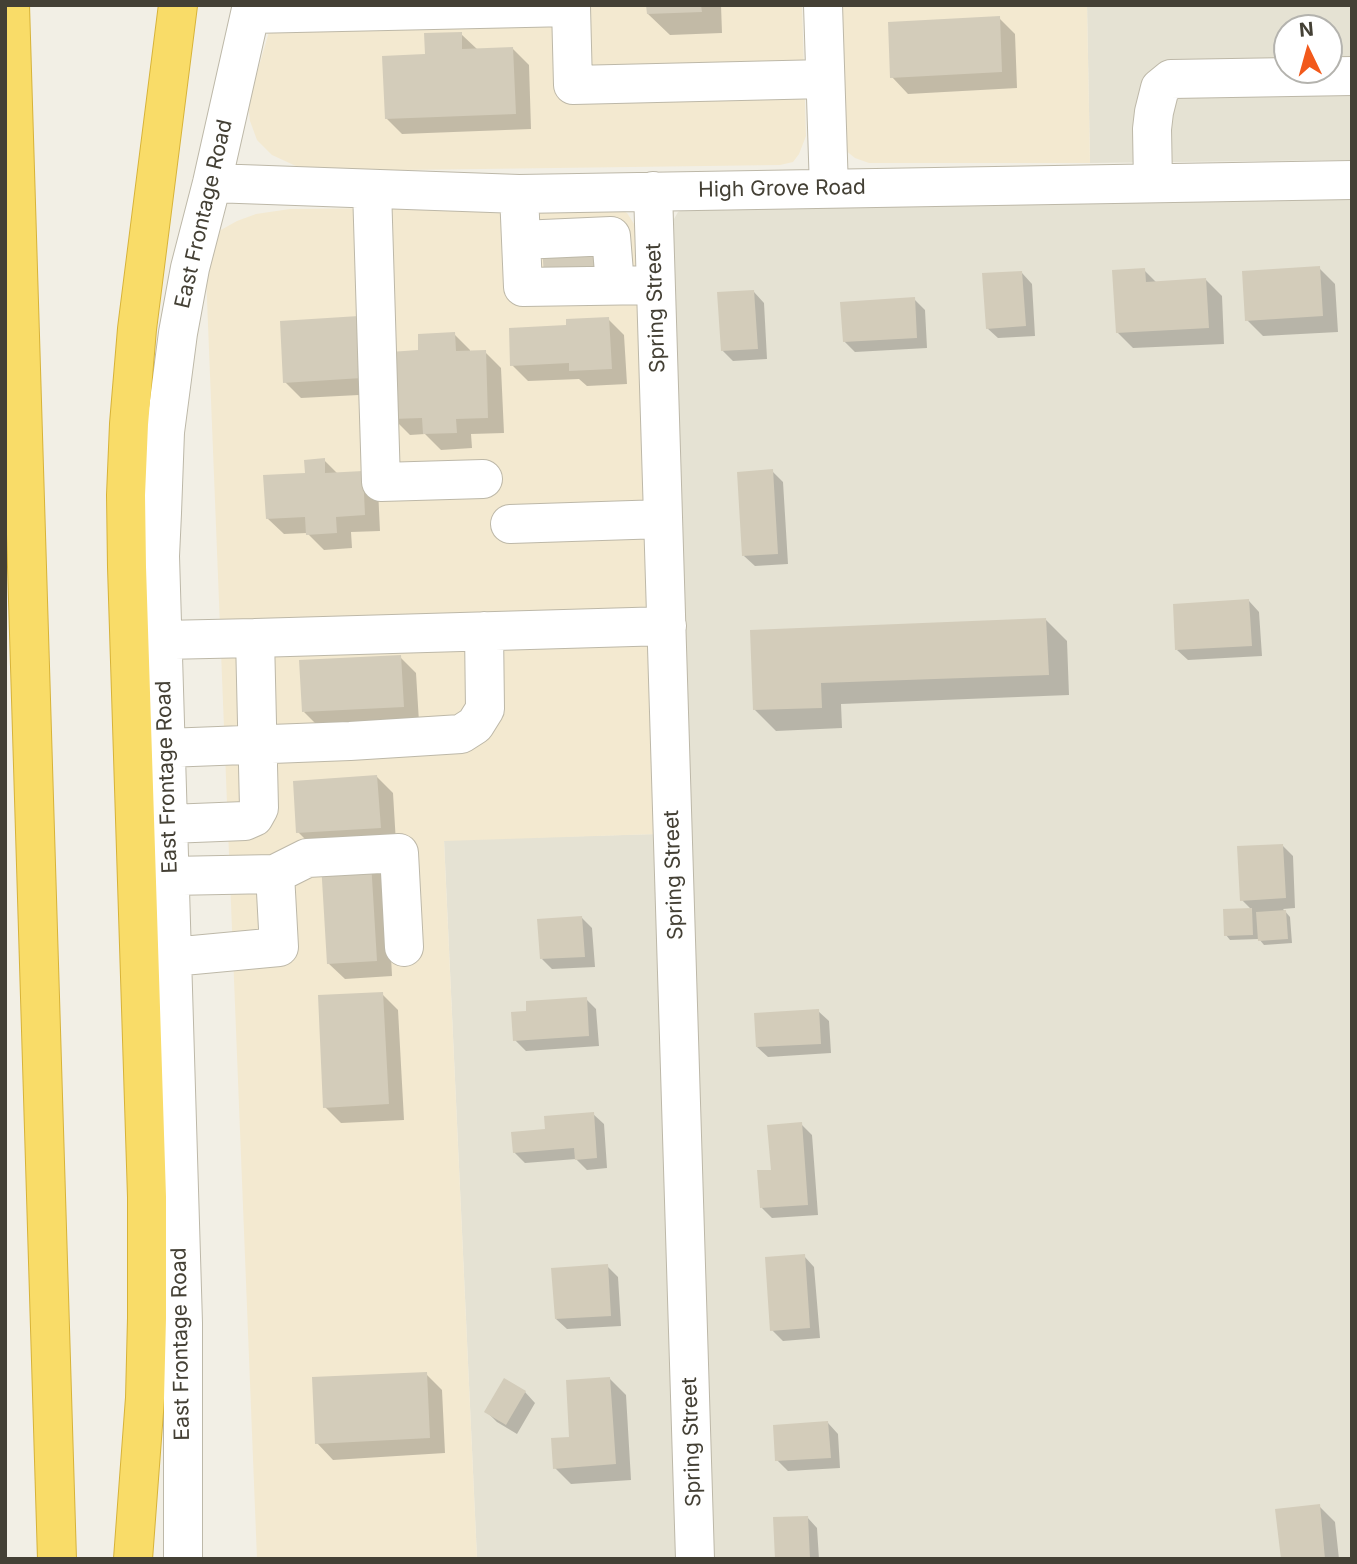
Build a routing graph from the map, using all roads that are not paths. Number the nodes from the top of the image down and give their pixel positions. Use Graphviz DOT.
graph roads {
  1 [pos="10,5"];
  2 [pos="178,5"];
  3 [pos="823,5"];
  4 [pos="251,10"];
  5 [pos="1352,76"];
  6 [pos="825,79"];
  7 [pos="1352,180"];
  8 [pos="212,183"];
  9 [pos="1153,183"];
  10 [pos="829,188"];
  11 [pos="372,189"];
  12 [pos="653,191"];
  13 [pos="519,194"];
  14 [pos="655,285"];
  15 [pos="483,479"];
  16 [pos="663,519"];
  17 [pos="510,524"];
  18 [pos="667,626"];
  19 [pos="484,631"];
  20 [pos="255,638"];
  21 [pos="163,640"];
  22 [pos="258,744"];
  23 [pos="166,748"];
  24 [pos="169,824"];
  25 [pos="275,874"];
  26 [pos="170,876"];
  27 [pos="404,947"];
  28 [pos="172,957"];
  29 [pos="57,1559"];
  30 [pos="133,1559"];
  31 [pos="183,1559"];
  32 [pos="695,1559"];
  1 -- 29 [label="highway"];
  2 -- 30 [label="highway"];
  3 -- 6 [label="street"];
  4 -- 6 [label="street"];
  4 -- 8 [label="street, East Frontage Road"];
  5 -- 9 [label="street"];
  6 -- 10 [label="street"];
  7 -- 9 [label="street, High Grove Road"];
  8 -- 11 [label="street, High Grove Road"];
  8 -- 21 [label="street, East Frontage Road"];
  9 -- 10 [label="street, High Grove Road"];
  10 -- 12 [label="street, High Grove Road"];
  11 -- 13 [label="street, High Grove Road"];
  11 -- 15 [label="street"];
  12 -- 13 [label="street, High Grove Road"];
  12 -- 14 [label="street, Spring Street"];
  13 -- 14 [label="street"];
  14 -- 16 [label="street, Spring Street"];
  16 -- 17 [label="street"];
  16 -- 18 [label="street, Spring Street"];
  18 -- 19 [label="street"];
  18 -- 32 [label="street, Spring Street"];
  19 -- 20 [label="street"];
  19 -- 22 [label="street"];
  20 -- 21 [label="street"];
  20 -- 22 [label="street"];
  21 -- 23 [label="street, East Frontage Road"];
  22 -- 23 [label="street"];
  22 -- 24 [label="street"];
  23 -- 24 [label="street, East Frontage Road"];
  24 -- 26 [label="street, East Frontage Road"];
  25 -- 26 [label="street"];
  25 -- 27 [label="street"];
  25 -- 28 [label="street"];
  26 -- 28 [label="street, East Frontage Road"];
  28 -- 31 [label="street, East Frontage Road"];
}
